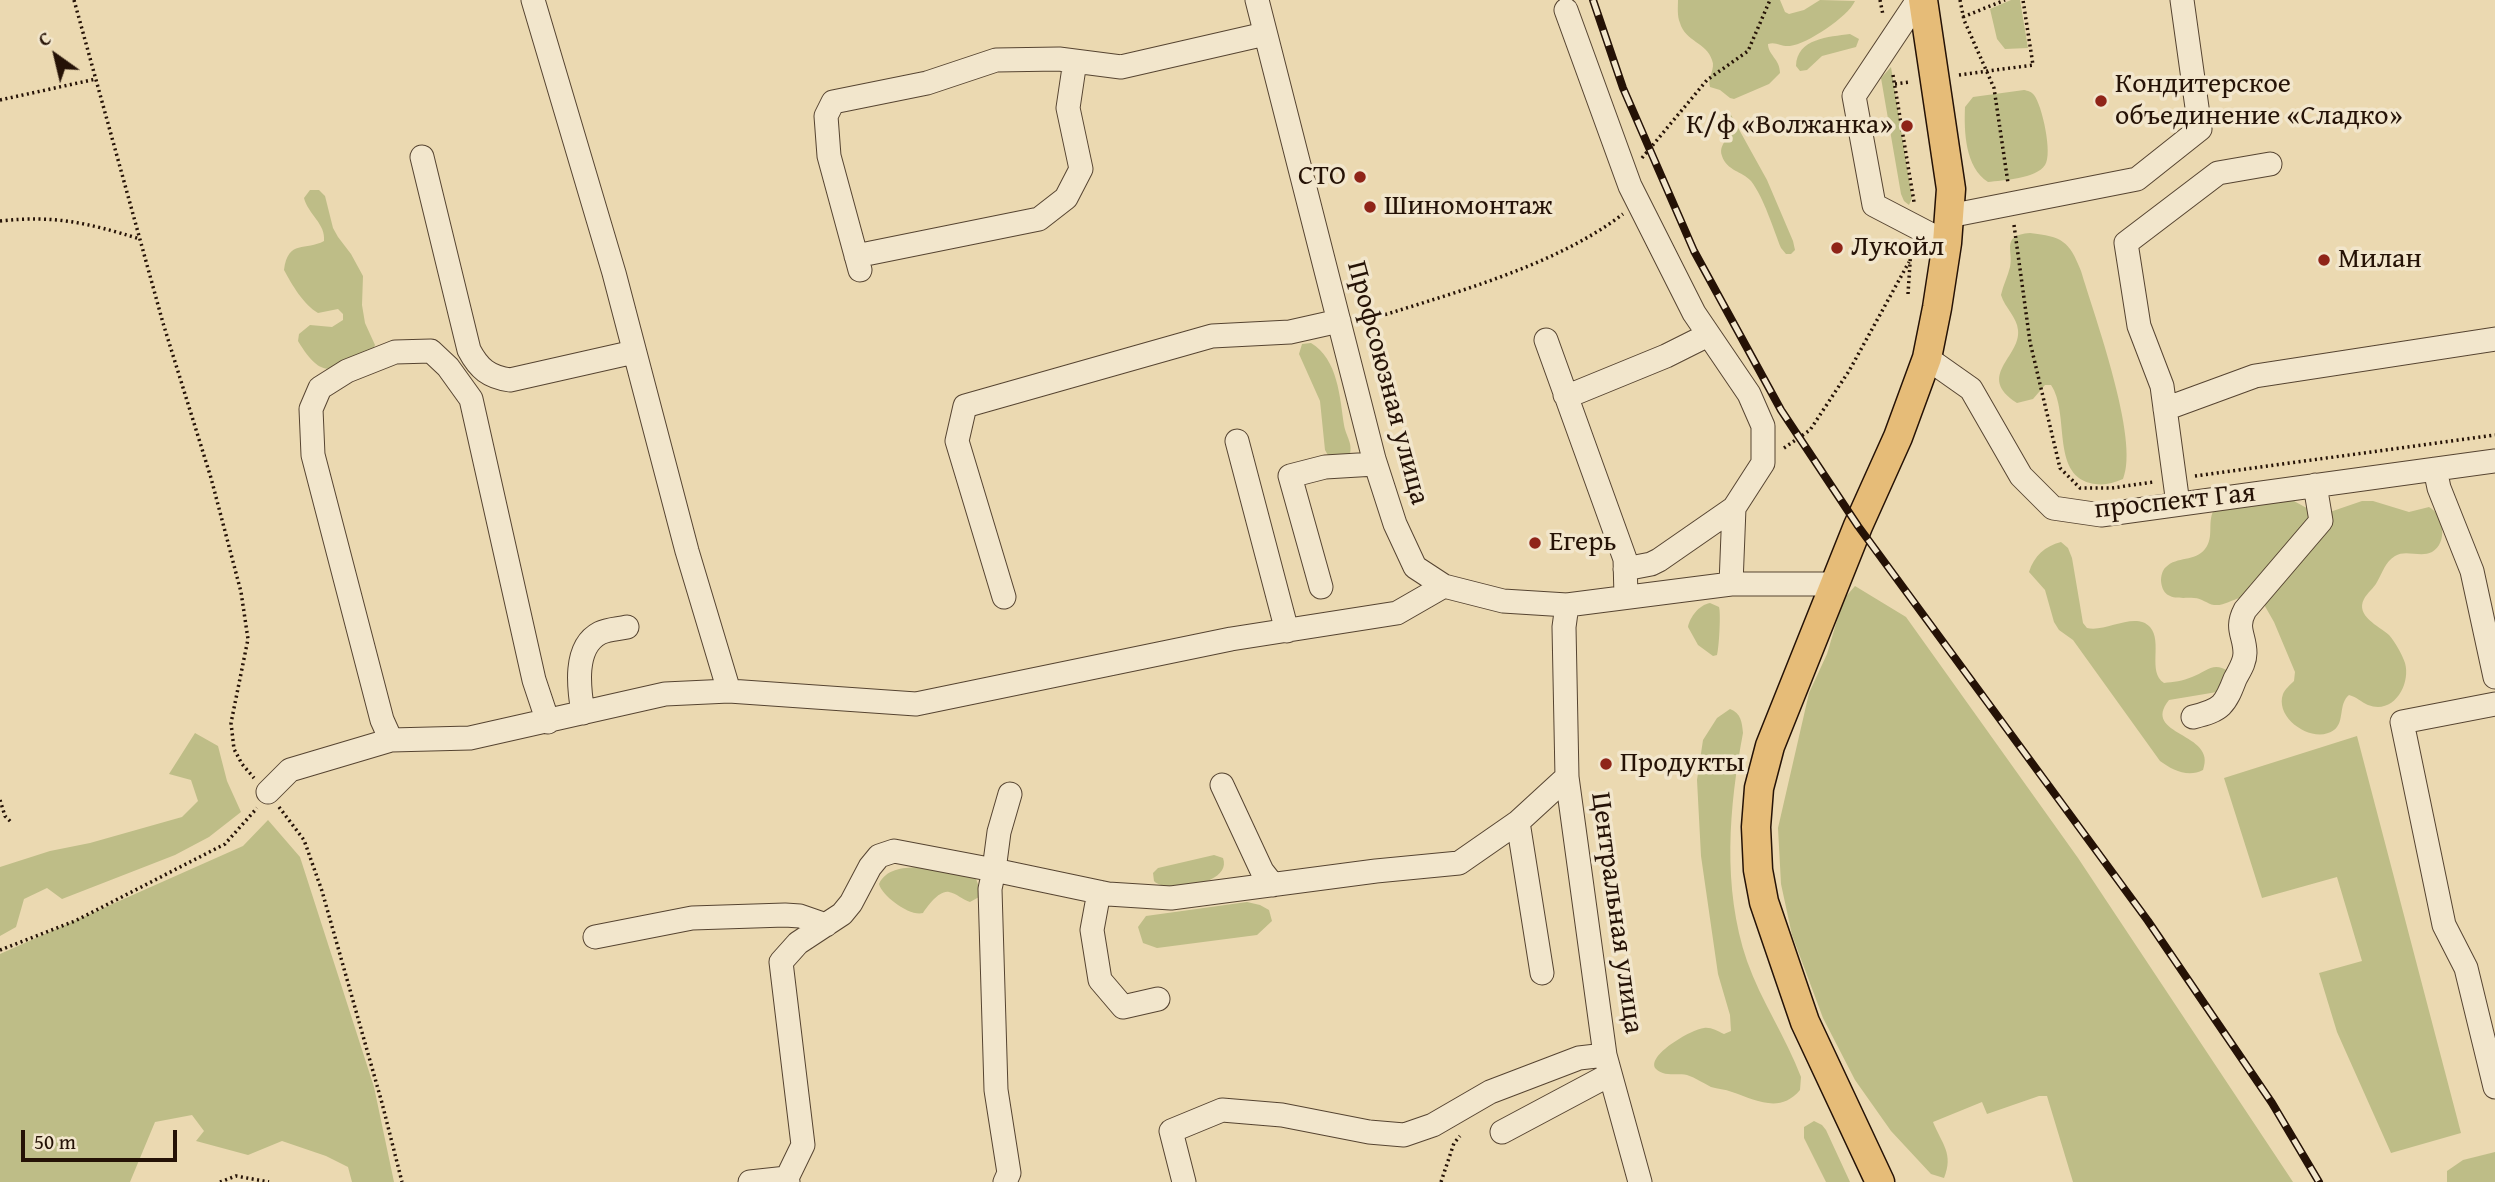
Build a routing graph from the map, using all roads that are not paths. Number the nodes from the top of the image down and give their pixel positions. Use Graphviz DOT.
graph roads {
  1 [pos="533,0"];
  2 [pos="1257,0"];
  3 [pos="2182,0"];
  4 [pos="1922,6"];
  5 [pos="1566,10"];
  6 [pos="1265,34"];
  7 [pos="1075,61"];
  8 [pos="422,157"];
  9 [pos="2270,164"];
  10 [pos="1948,229"];
  11 [pos="1340,325"];
  12 [pos="1708,335"];
  13 [pos="2495,339"];
  14 [pos="1546,340"];
  15 [pos="634,352"];
  16 [pos="1927,358"];
  17 [pos="1565,395"];
  18 [pos="2165,409"];
  19 [pos="1237,441"];
  20 [pos="2495,461"];
  21 [pos="1375,464"];
  22 [pos="2435,469"];
  23 [pos="2315,485"];
  24 [pos="2178,504"];
  25 [pos="1734,508"];
  26 [pos="1625,569"];
  27 [pos="1731,584"];
  28 [pos="1834,584"];
  29 [pos="1444,586"];
  30 [pos="1321,587"];
  31 [pos="1004,597"];
  32 [pos="1626,597"];
  33 [pos="1567,605"];
  34 [pos="627,627"];
  35 [pos="1287,631"];
  36 [pos="2491,635"];
  37 [pos="2495,677"];
  38 [pos="729,691"];
  39 [pos="2495,704"];
  40 [pos="583,713"];
  41 [pos="2193,717"];
  42 [pos="548,722"];
  43 [pos="391,740"];
  44 [pos="1567,778"];
  45 [pos="1222,785"];
  46 [pos="268,792"];
  47 [pos="1010,794"];
  48 [pos="1518,822"];
  49 [pos="994,870"];
  50 [pos="1273,884"];
  51 [pos="1099,892"];
  52 [pos="826,925"];
  53 [pos="595,937"];
  54 [pos="1542,973"];
  55 [pos="1158,999"];
  56 [pos="1607,1065"];
  57 [pos="2495,1087"];
  58 [pos="1502,1132"];
  59 [pos="788,1180"];
  60 [pos="750,1182"];
  61 [pos="1005,1182"];
  62 [pos="1184,1182"];
  63 [pos="1640,1182"];
  64 [pos="1880,1182"];
  1 -- 15 [label="street"];
  2 -- 6 [label="street, Профсоюзная улица"];
  3 -- 10 [label="street"];
  4 -- 10 [label="main road"];
  4 -- 10 [label="street"];
  5 -- 12 [label="street"];
  6 -- 7 [label="street"];
  6 -- 11 [label="street, Профсоюзная улица"];
  7 -- 7 [label="street"];
  8 -- 15 [label="street"];
  9 -- 18 [label="street"];
  10 -- 16 [label="main road"];
  11 -- 21 [label="street, Профсоюзная улица"];
  11 -- 31 [label="street"];
  12 -- 17 [label="street"];
  12 -- 25 [label="street"];
  13 -- 18 [label="street"];
  14 -- 17 [label="street"];
  15 -- 38 [label="street"];
  16 -- 24 [label="street, проспект Гая"];
  16 -- 28 [label="main road"];
  17 -- 26 [label="street"];
  18 -- 24 [label="street"];
  19 -- 35 [label="street"];
  20 -- 22 [label="street, проспект Гая"];
  21 -- 29 [label="street, Профсоюзная улица"];
  21 -- 30 [label="street"];
  22 -- 23 [label="street, проспект Гая"];
  22 -- 36 [label="street"];
  23 -- 24 [label="street, проспект Гая"];
  23 -- 41 [label="street"];
  25 -- 26 [label="street"];
  25 -- 27 [label="street"];
  26 -- 32 [label="street"];
  27 -- 28 [label="street, Профсоюзная улица"];
  27 -- 32 [label="street, Профсоюзная улица"];
  28 -- 64 [label="main road"];
  29 -- 33 [label="street, Профсоюзная улица"];
  29 -- 35 [label="street"];
  32 -- 33 [label="street, Профсоюзная улица"];
  33 -- 44 [label="street, Центральная улица"];
  34 -- 40 [label="street"];
  35 -- 38 [label="street"];
  36 -- 37 [label="street"];
  38 -- 40 [label="street"];
  39 -- 57 [label="street"];
  40 -- 42 [label="street"];
  42 -- 43 [label="street"];
  42 -- 43 [label="street"];
  43 -- 46 [label="street"];
  44 -- 48 [label="street"];
  44 -- 56 [label="street, Центральная улица"];
  45 -- 50 [label="street"];
  47 -- 49 [label="street"];
  48 -- 50 [label="street"];
  48 -- 54 [label="street"];
  49 -- 51 [label="street"];
  49 -- 52 [label="street"];
  49 -- 61 [label="street"];
  50 -- 51 [label="street"];
  51 -- 55 [label="street"];
  52 -- 53 [label="street"];
  52 -- 59 [label="street"];
  56 -- 58 [label="street"];
  56 -- 62 [label="street"];
  56 -- 63 [label="street, Центральная улица"];
  59 -- 60 [label="street"];
}
